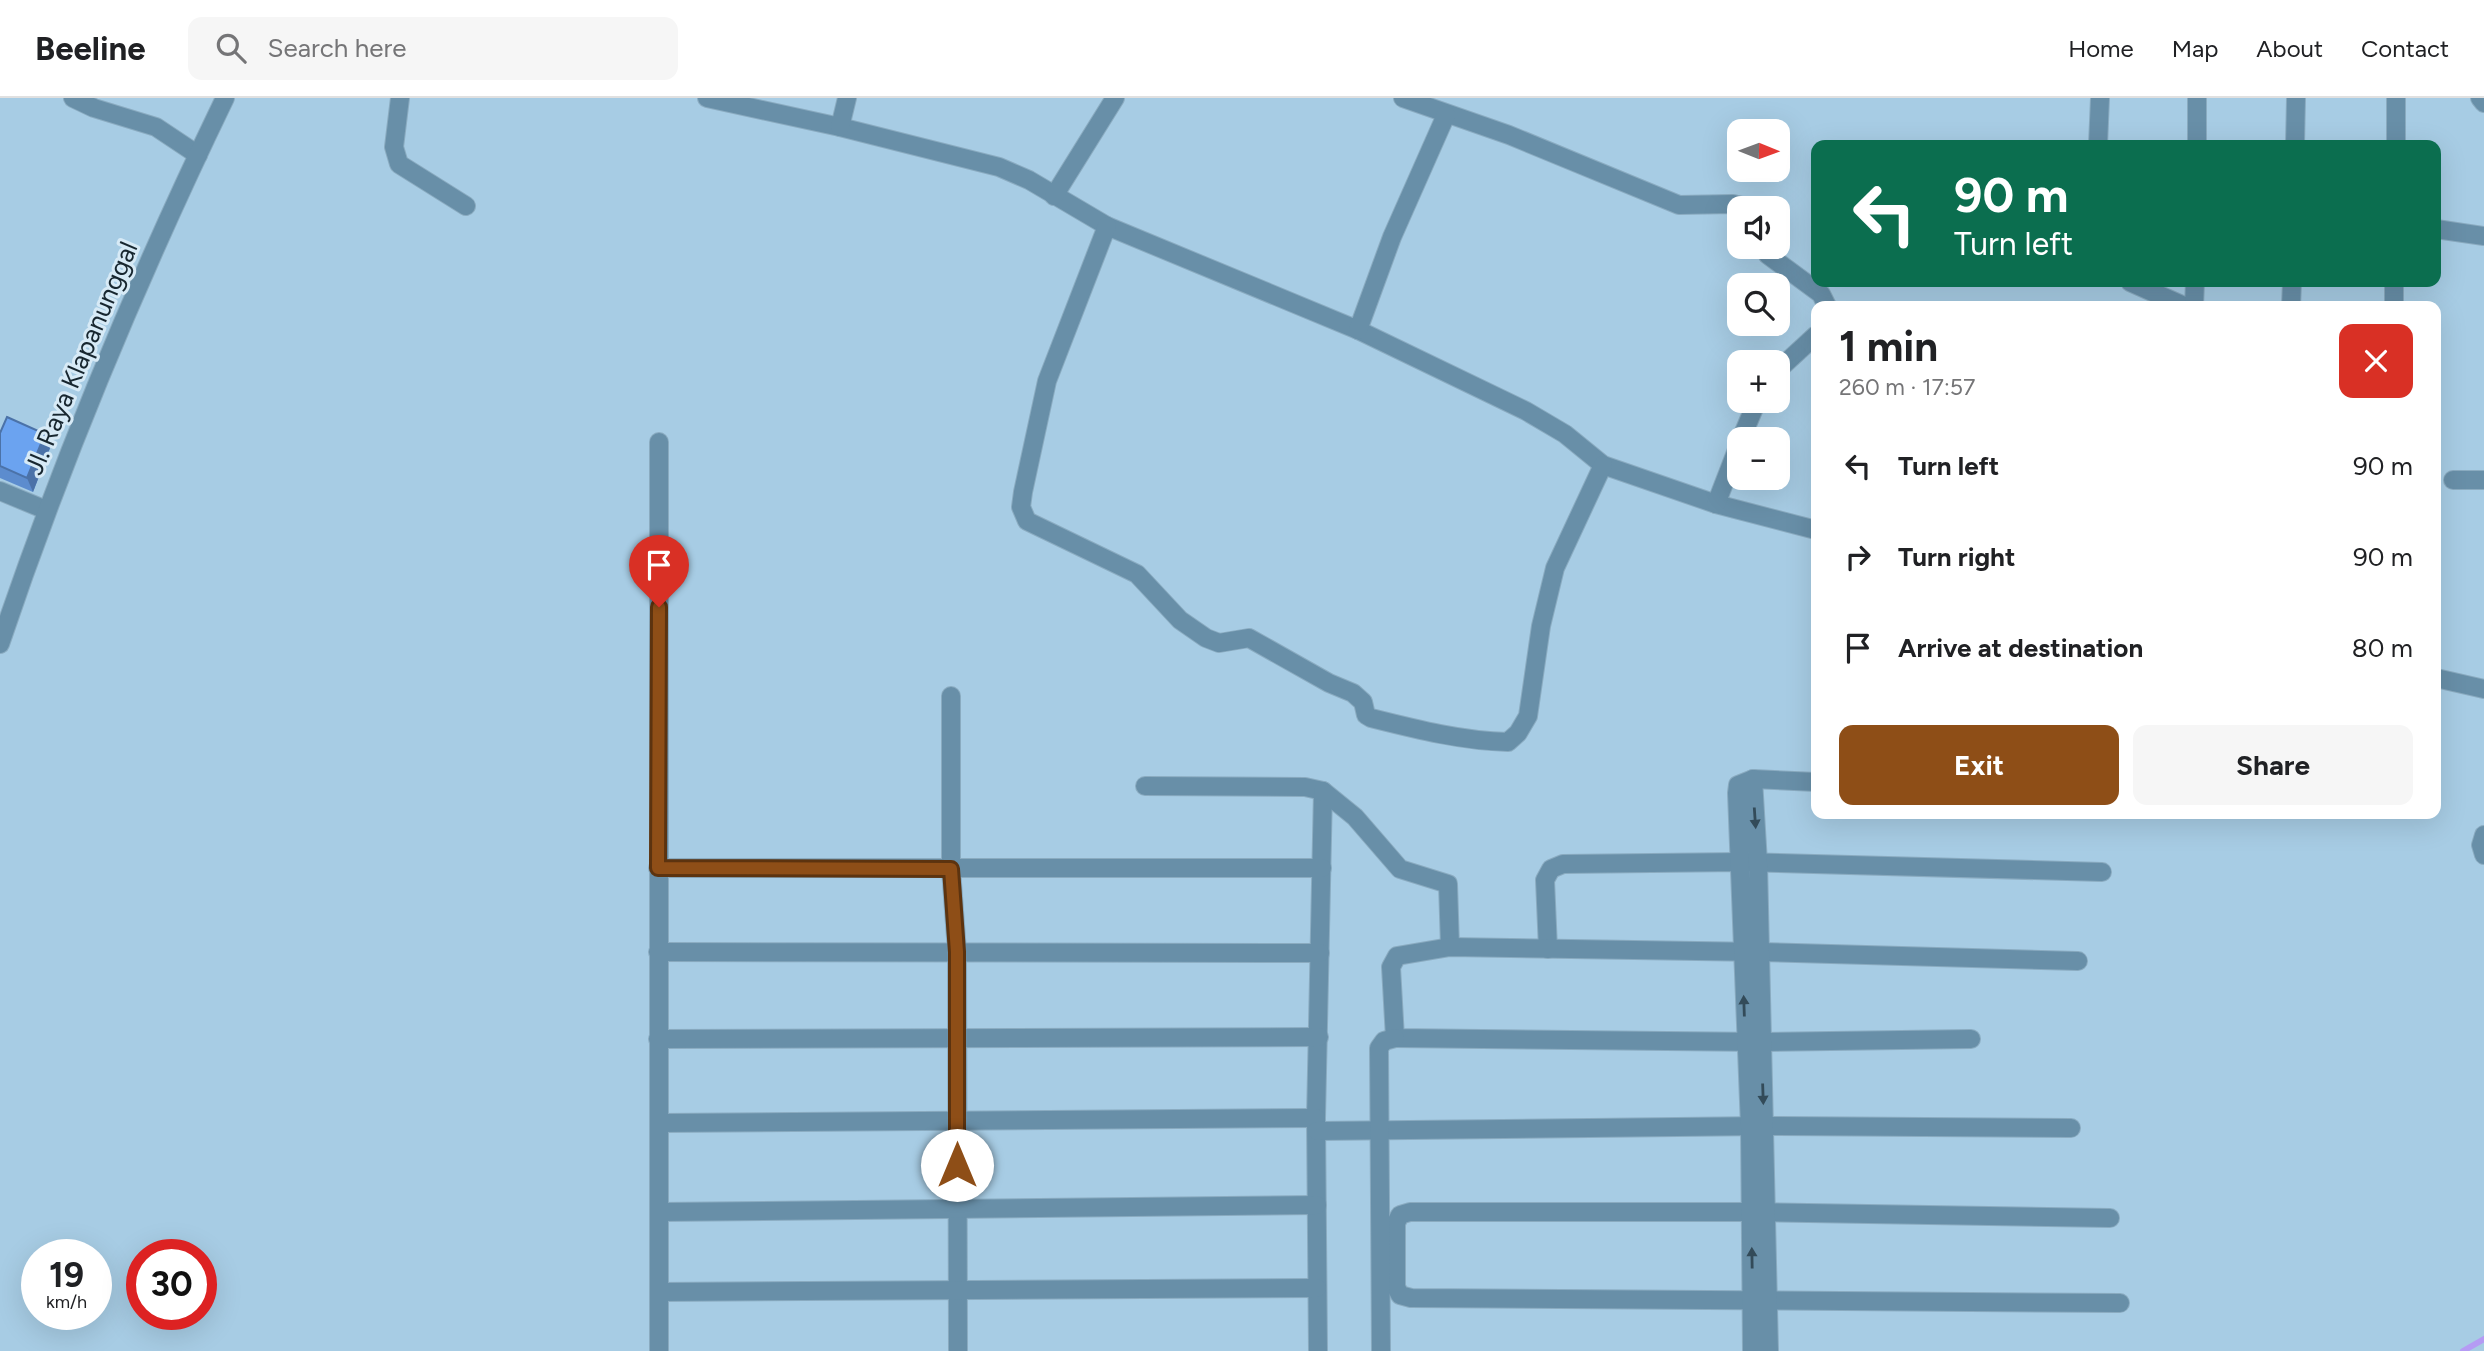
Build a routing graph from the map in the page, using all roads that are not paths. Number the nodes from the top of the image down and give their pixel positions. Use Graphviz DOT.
graph roads {
  1 [pos="73,98"];
  2 [pos="225,98"];
  3 [pos="400,98"];
  4 [pos="707,98"];
  5 [pos="847,98"];
  6 [pos="1115,98"];
  7 [pos="1403,98"];
  8 [pos="2100,98"];
  9 [pos="2197,98"];
  10 [pos="2296,98"];
  11 [pos="2396,98"];
  12 [pos="2480,98"];
  13 [pos="2484,103"];
  14 [pos="1446,115"];
  15 [pos="840,127"];
  16 [pos="2098,140"];
  17 [pos="2197,140"];
  18 [pos="2295,140"];
  19 [pos="2396,140"];
  20 [pos="198,155"];
  21 [pos="1054,196"];
  22 [pos="1727,204"];
  23 [pos="467,206"];
  24 [pos="1107,226"];
  25 [pos="2441,230"];
  26 [pos="2484,236"];
  27 [pos="1773,259"];
  28 [pos="1811,287"];
  29 [pos="1811,287"];
  30 [pos="2141,287"];
  31 [pos="1824,301"];
  32 [pos="2174,301"];
  33 [pos="1358,330"];
  34 [pos="1811,340"];
  35 [pos="1790,359"];
  36 [pos="659,442"];
  37 [pos="1603,465"];
  38 [pos="1727,475"];
  39 [pos="2453,480"];
  40 [pos="2484,480"];
  41 [pos="0,491"];
  42 [pos="1716,504"];
  43 [pos="46,510"];
  44 [pos="1811,529"];
  45 [pos="0,644"];
  46 [pos="2441,679"];
  47 [pos="2484,689"];
  48 [pos="951,696"];
  49 [pos="1811,782"];
  50 [pos="1145,786"];
  51 [pos="1323,791"];
  52 [pos="2484,835"];
  53 [pos="2484,855"];
  54 [pos="1749,862"];
  55 [pos="658,868"];
  56 [pos="1322,868"];
  57 [pos="951,869"];
  58 [pos="2102,872"];
  59 [pos="1450,947"];
  60 [pos="1548,949"];
  61 [pos="658,952"];
  62 [pos="957,952"];
  63 [pos="1751,952"];
  64 [pos="1320,953"];
  65 [pos="2078,961"];
  66 [pos="1319,1037"];
  67 [pos="957,1038"];
  68 [pos="1395,1038"];
  69 [pos="658,1039"];
  70 [pos="1970,1039"];
  71 [pos="1753,1041"];
  72 [pos="957,1121"];
  73 [pos="659,1123"];
  74 [pos="1316,1125"];
  75 [pos="1757,1126"];
  76 [pos="2071,1128"];
  77 [pos="1380,1131"];
  78 [pos="1317,1205"];
  79 [pos="957,1209"];
  80 [pos="659,1212"];
  81 [pos="1758,1212"];
  82 [pos="2110,1218"];
  83 [pos="1317,1288"];
  84 [pos="957,1290"];
  85 [pos="659,1292"];
  86 [pos="1760,1299"];
  87 [pos="2120,1303"];
  88 [pos="659,1351"];
  89 [pos="958,1351"];
  90 [pos="1318,1351"];
  91 [pos="1381,1351"];
  92 [pos="1752,1351"];
  93 [pos="1769,1351"];
  1 -- 20 [label="street"];
  2 -- 20 [label="street, Jl. Raya Klapanunggal"];
  3 -- 23 [label="street"];
  4 -- 15 [label="street"];
  5 -- 15 [label="street"];
  6 -- 21 [label="street"];
  7 -- 14 [label="street"];
  8 -- 16 [label="street"];
  9 -- 17 [label="street"];
  10 -- 18 [label="street"];
  11 -- 19 [label="street"];
  12 -- 13 [label="street"];
  14 -- 22 [label="street"];
  14 -- 33 [label="street"];
  15 -- 21 [label="street"];
  20 -- 43 [label="street, Jl. Raya Klapanunggal"];
  21 -- 24 [label="street"];
  24 -- 33 [label="street"];
  24 -- 37 [label="street"];
  25 -- 26 [label="street"];
  27 -- 29 [label="street"];
  28 -- 31 [label="street"];
  30 -- 32 [label="street"];
  33 -- 37 [label="street"];
  34 -- 35 [label="street"];
  36 -- 55 [label="street"];
  37 -- 42 [label="street"];
  38 -- 42 [label="street"];
  39 -- 40 [label="street"];
  41 -- 43 [label="street"];
  42 -- 44 [label="street"];
  43 -- 45 [label="street, Jl. Raya Klapanunggal"];
  46 -- 47 [label="street"];
  48 -- 57 [label="street"];
  49 -- 54 [label="street"];
  50 -- 51 [label="street"];
  51 -- 56 [label="street"];
  51 -- 59 [label="street"];
  52 -- 53 [label="street"];
  54 -- 58 [label="street"];
  54 -- 60 [label="street"];
  54 -- 63 [label="street"];
  55 -- 57 [label="street"];
  55 -- 61 [label="street"];
  56 -- 57 [label="street"];
  56 -- 64 [label="street"];
  57 -- 62 [label="street"];
  59 -- 60 [label="street"];
  59 -- 68 [label="street"];
  60 -- 63 [label="street"];
  61 -- 62 [label="street"];
  61 -- 69 [label="street"];
  62 -- 64 [label="street"];
  62 -- 67 [label="street"];
  63 -- 65 [label="street"];
  63 -- 71 [label="street"];
  64 -- 66 [label="street"];
  66 -- 67 [label="street"];
  66 -- 74 [label="street"];
  67 -- 69 [label="street"];
  67 -- 72 [label="street"];
  68 -- 71 [label="street"];
  68 -- 77 [label="street"];
  69 -- 73 [label="street"];
  70 -- 71 [label="street"];
  71 -- 75 [label="street"];
  72 -- 73 [label="street"];
  72 -- 74 [label="street"];
  72 -- 79 [label="street"];
  73 -- 80 [label="street"];
  74 -- 77 [label="street"];
  74 -- 78 [label="street"];
  75 -- 76 [label="street"];
  75 -- 77 [label="street"];
  75 -- 81 [label="street"];
  77 -- 91 [label="street"];
  78 -- 79 [label="street"];
  78 -- 83 [label="street"];
  79 -- 80 [label="street"];
  79 -- 84 [label="street"];
  80 -- 85 [label="street"];
  81 -- 82 [label="street"];
  81 -- 86 [label="street"];
  81 -- 86 [label="street"];
  83 -- 84 [label="street"];
  83 -- 90 [label="street"];
  84 -- 85 [label="street"];
  84 -- 89 [label="street"];
  85 -- 88 [label="street"];
  86 -- 87 [label="street"];
  86 -- 92 [label="street"];
  86 -- 93 [label="street"];
}
